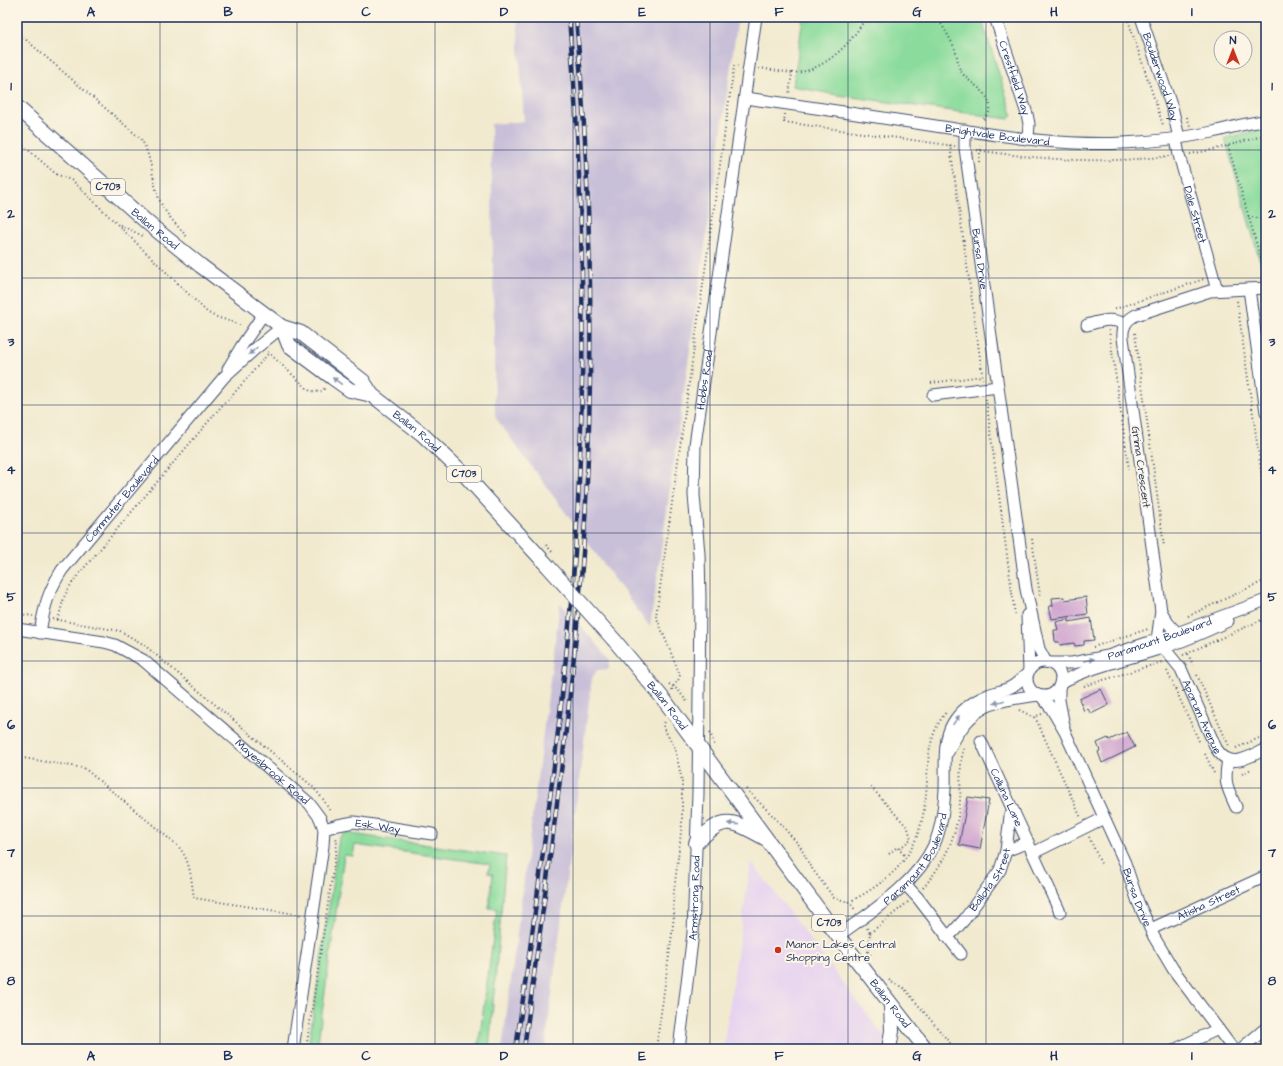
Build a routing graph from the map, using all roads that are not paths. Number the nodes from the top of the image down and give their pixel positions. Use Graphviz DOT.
graph roads {
  1 [pos="756,17"];
  2 [pos="995,17"];
  3 [pos="1141,17"];
  4 [pos="745,98"];
  5 [pos="17,107"];
  6 [pos="1266,115"];
  7 [pos="1266,121"];
  8 [pos="1250,122"];
  9 [pos="965,130"];
  10 [pos="1178,138"];
  11 [pos="1028,139"];
  12 [pos="1266,288"];
  13 [pos="1249,289"];
  14 [pos="1217,290"];
  15 [pos="264,313"];
  16 [pos="1087,325"];
  17 [pos="282,327"];
  18 [pos="1130,327"];
  19 [pos="224,377"];
  20 [pos="998,387"];
  21 [pos="372,395"];
  22 [pos="933,395"];
  23 [pos="1266,412"];
  24 [pos="1026,589"];
  25 [pos="1266,601"];
  26 [pos="1161,611"];
  27 [pos="17,629"];
  28 [pos="40,633"];
  29 [pos="1180,637"];
  30 [pos="1160,644"];
  31 [pos="1048,663"];
  32 [pos="1181,670"];
  33 [pos="1028,672"];
  34 [pos="1060,685"];
  35 [pos="1039,696"];
  36 [pos="1065,732"];
  37 [pos="981,741"];
  38 [pos="698,746"];
  39 [pos="1266,749"];
  40 [pos="946,756"];
  41 [pos="1228,759"];
  42 [pos="1236,806"];
  43 [pos="1014,812"];
  44 [pos="1104,818"];
  45 [pos="329,828"];
  46 [pos="432,834"];
  47 [pos="768,840"];
  48 [pos="1028,842"];
  49 [pos="696,843"];
  50 [pos="1006,851"];
  51 [pos="1033,853"];
  52 [pos="1266,876"];
  53 [pos="905,884"];
  54 [pos="1060,912"];
  55 [pos="1150,929"];
  56 [pos="838,936"];
  57 [pos="946,936"];
  58 [pos="961,954"];
  59 [pos="891,1005"];
  60 [pos="1266,1028"];
  61 [pos="1218,1029"];
  62 [pos="682,1031"];
  63 [pos="293,1049"];
  64 [pos="679,1049"];
  65 [pos="688,1049"];
  66 [pos="889,1049"];
  67 [pos="926,1049"];
  68 [pos="1176,1049"];
  69 [pos="1233,1049"];
  70 [pos="1241,1049"];
  1 -- 4 [label="street, Hobbs Road"];
  2 -- 11 [label="street, Crestfield Way"];
  3 -- 10 [label="street, Boulderwood Way"];
  4 -- 9 [label="street, Brightvale Boulevard"];
  4 -- 38 [label="street, Hobbs Road"];
  5 -- 15 [label="main road, Ballan Road / C703"];
  6 -- 8 [label="street, Brightvale Boulevard"];
  7 -- 8 [label="street, Brightvale Boulevard"];
  8 -- 10 [label="street, Brightvale Boulevard"];
  9 -- 11 [label="street, Brightvale Boulevard"];
  9 -- 20 [label="street, Bursa Drive"];
  10 -- 11 [label="street, Brightvale Boulevard"];
  10 -- 14 [label="street, Dale Street"];
  12 -- 13 [label="street"];
  13 -- 14 [label="street"];
  13 -- 23 [label="street"];
  14 -- 18 [label="street"];
  15 -- 17 [label="main road, Ballan Road / C703"];
  15 -- 19 [label="street, Commuter Boulevard"];
  16 -- 18 [label="street"];
  17 -- 19 [label="street, Commuter Boulevard, one-way"];
  17 -- 21 [label="main road, Ballan Road / C703"];
  21 -- 17 [label="main road, Ballan Road / C703, one-way"];
  18 -- 26 [label="street, Grima Crescent"];
  19 -- 28 [label="street, Commuter Boulevard"];
  20 -- 22 [label="street"];
  20 -- 24 [label="street, Bursa Drive"];
  21 -- 38 [label="main road, Ballan Road / C703, bridge"];
  24 -- 31 [label="street, Bursa Drive"];
  24 -- 33 [label="street, Bursa Drive"];
  25 -- 29 [label="street, Paramount Boulevard"];
  26 -- 29 [label="street, Grima Crescent"];
  26 -- 30 [label="street, Grima Crescent"];
  27 -- 28 [label="street, Mayesbrook Road"];
  28 -- 45 [label="street, Mayesbrook Road"];
  29 -- 30 [label="street, Paramount Boulevard"];
  29 -- 32 [label="street, Aporum Avenue"];
  31 -- 30 [label="street, Paramount Boulevard, one-way"];
  30 -- 32 [label="street, Aporum Avenue"];
  30 -- 34 [label="street, Paramount Boulevard"];
  31 -- 33 [label="street"];
  31 -- 34 [label="street"];
  32 -- 41 [label="street, Aporum Avenue"];
  33 -- 35 [label="street"];
  40 -- 33 [label="street, Paramount Boulevard, one-way"];
  34 -- 35 [label="street"];
  34 -- 36 [label="street, Bursa Drive"];
  35 -- 36 [label="street, Bursa Drive"];
  35 -- 40 [label="street, Paramount Boulevard, one-way"];
  36 -- 44 [label="street, Bursa Drive"];
  37 -- 43 [label="street, Calluna Lane"];
  38 -- 47 [label="main road, Ballan Road / C703"];
  38 -- 49 [label="street, Armstrong Road"];
  39 -- 41 [label="street, Aporum Avenue"];
  40 -- 53 [label="street, Paramount Boulevard"];
  41 -- 42 [label="street, Aporum Avenue"];
  43 -- 48 [label="street, Calluna Lane"];
  43 -- 50 [label="street, Ballota Street"];
  44 -- 51 [label="street"];
  44 -- 55 [label="street, Bursa Drive"];
  45 -- 46 [label="street, Esk Way"];
  45 -- 63 [label="street"];
  47 -- 49 [label="main road, one-way"];
  47 -- 56 [label="main road, Ballan Road / C703"];
  48 -- 50 [label="street"];
  48 -- 51 [label="street, Calluna Lane"];
  49 -- 62 [label="street, Armstrong Road"];
  50 -- 57 [label="street, Ballota Street"];
  51 -- 54 [label="street, Calluna Lane"];
  52 -- 55 [label="street, Atisha Street"];
  53 -- 56 [label="street, Paramount Boulevard"];
  53 -- 57 [label="street"];
  55 -- 61 [label="street, Bursa Drive"];
  56 -- 59 [label="main road, Ballan Road / C703"];
  57 -- 58 [label="street"];
  59 -- 66 [label="main road"];
  59 -- 67 [label="main road, Ballan Road / C703"];
  60 -- 70 [label="street"];
  61 -- 68 [label="street"];
  61 -- 69 [label="street, Bursa Drive"];
  62 -- 64 [label="street, Armstrong Road"];
  62 -- 65 [label="street"];
}
